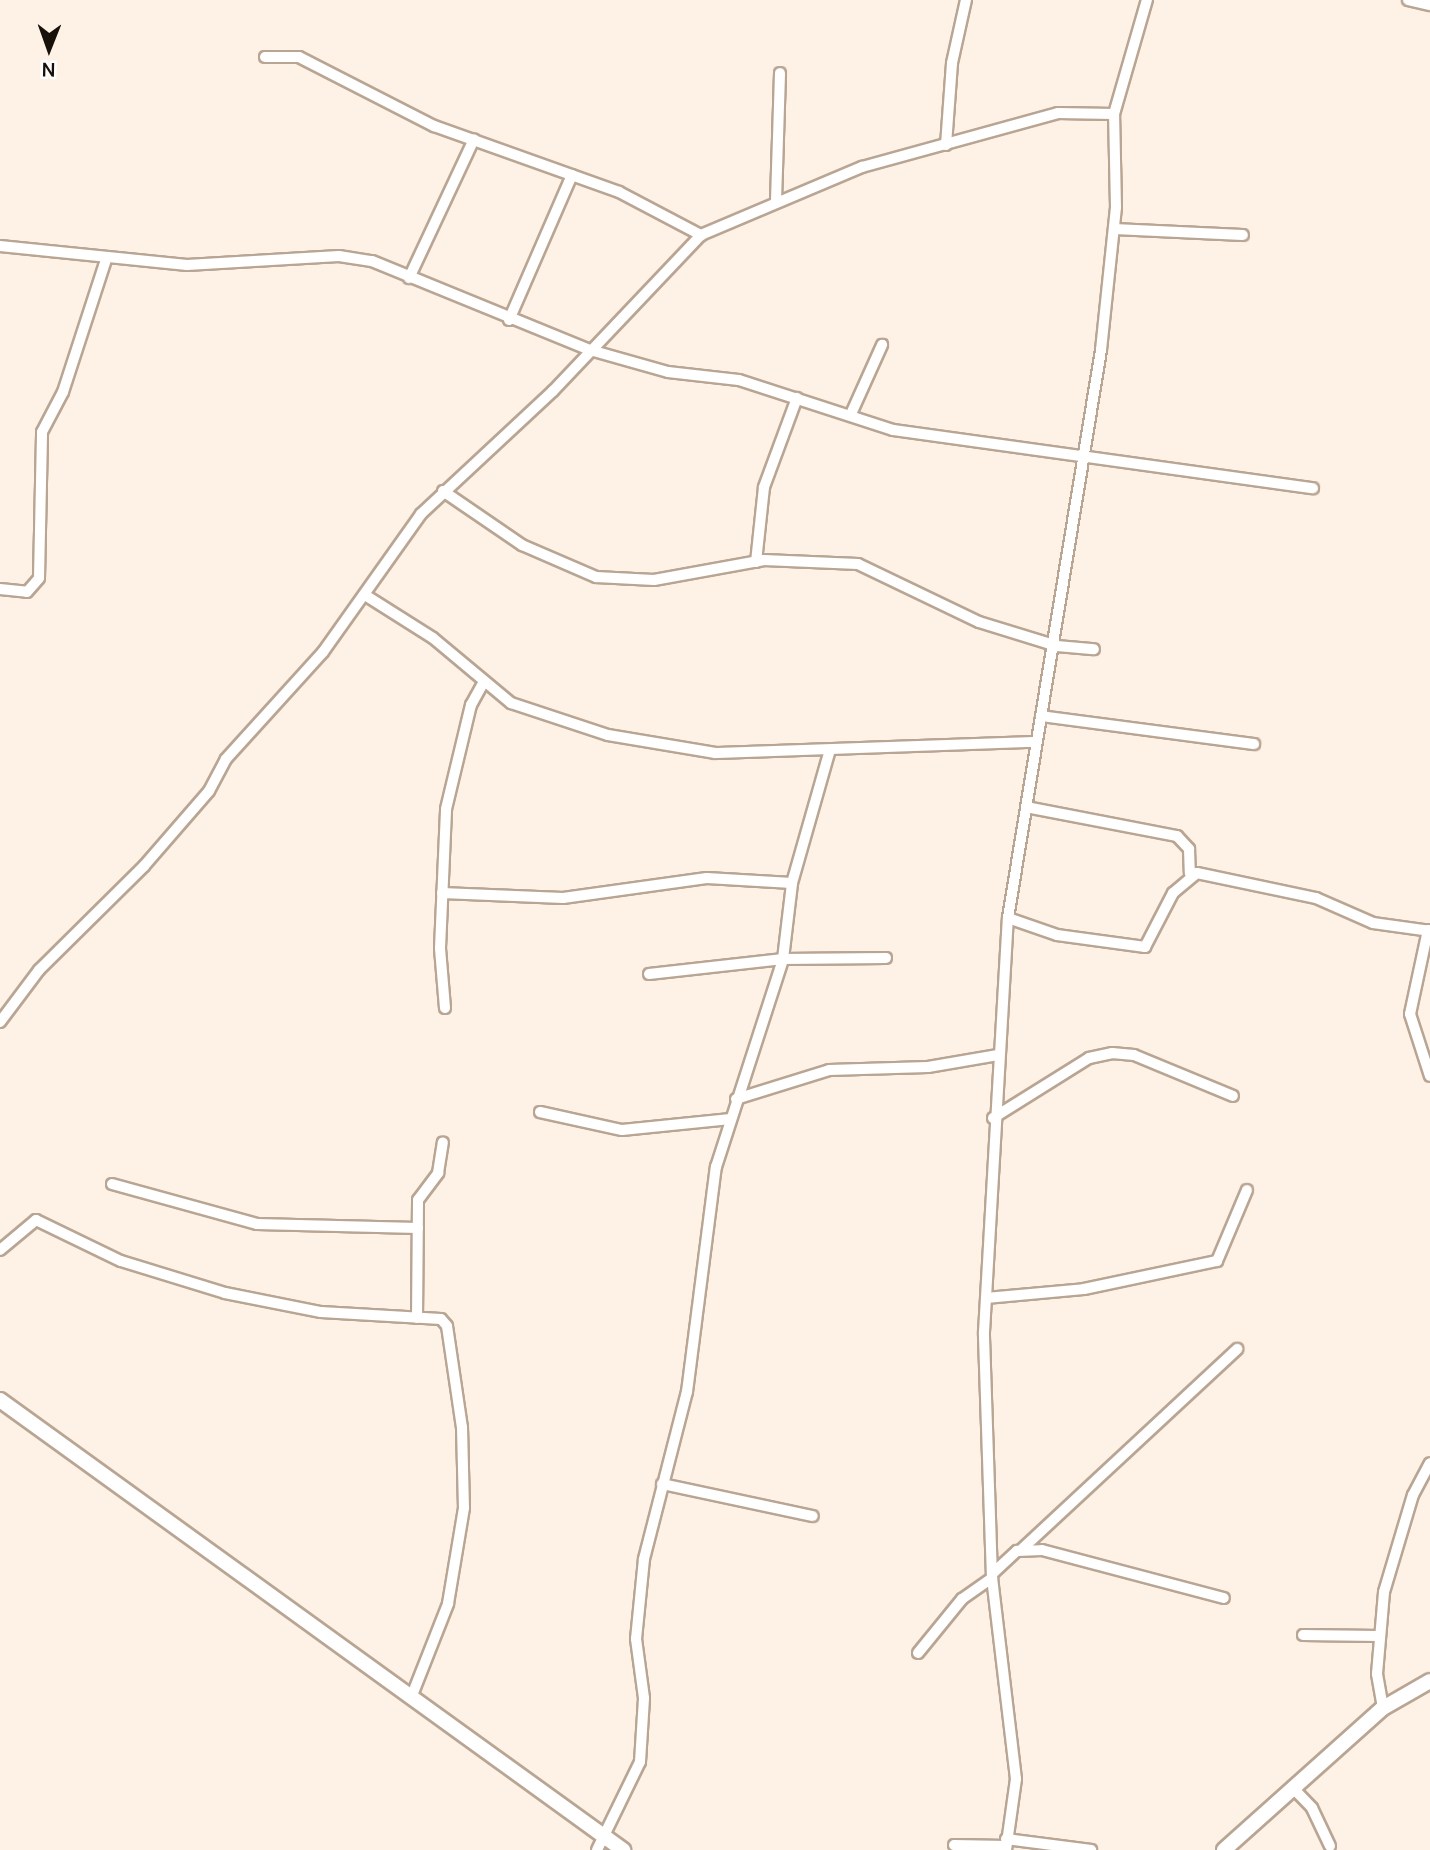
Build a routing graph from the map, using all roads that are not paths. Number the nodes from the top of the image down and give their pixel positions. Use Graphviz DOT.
graph roads {
  1 [pos="966,0"];
  2 [pos="1147,0"];
  3 [pos="1408,0"];
  4 [pos="1430,5"];
  5 [pos="265,57"];
  6 [pos="780,73"];
  7 [pos="1114,114"];
  8 [pos="474,139"];
  9 [pos="946,145"];
  10 [pos="572,175"];
  11 [pos="776,201"];
  12 [pos="1114,229"];
  13 [pos="1243,235"];
  14 [pos="701,236"];
  15 [pos="0,246"];
  16 [pos="106,260"];
  17 [pos="409,278"];
  18 [pos="509,320"];
  19 [pos="883,345"];
  20 [pos="590,350"];
  21 [pos="797,398"];
  22 [pos="851,414"];
  23 [pos="1082,457"];
  24 [pos="1313,488"];
  25 [pos="443,492"];
  26 [pos="755,562"];
  27 [pos="0,589"];
  28 [pos="365,595"];
  29 [pos="1057,646"];
  30 [pos="1094,649"];
  31 [pos="482,685"];
  32 [pos="1041,716"];
  33 [pos="1036,742"];
  34 [pos="1254,744"];
  35 [pos="829,753"];
  36 [pos="1026,807"];
  37 [pos="1190,873"];
  38 [pos="792,883"];
  39 [pos="442,893"];
  40 [pos="1008,918"];
  41 [pos="1429,931"];
  42 [pos="887,958"];
  43 [pos="783,959"];
  44 [pos="649,974"];
  45 [pos="445,1008"];
  46 [pos="0,1022"];
  47 [pos="998,1055"];
  48 [pos="1430,1076"];
  49 [pos="1233,1096"];
  50 [pos="736,1099"];
  51 [pos="540,1112"];
  52 [pos="993,1118"];
  53 [pos="730,1119"];
  54 [pos="443,1142"];
  55 [pos="111,1184"];
  56 [pos="1247,1190"];
  57 [pos="418,1228"];
  58 [pos="0,1250"];
  59 [pos="986,1298"];
  60 [pos="417,1318"];
  61 [pos="1237,1349"];
  62 [pos="0,1400"];
  63 [pos="1430,1463"];
  64 [pos="662,1484"];
  65 [pos="813,1516"];
  66 [pos="1022,1549"];
  67 [pos="992,1576"];
  68 [pos="1224,1598"];
  69 [pos="1303,1635"];
  70 [pos="1379,1636"];
  71 [pos="918,1653"];
  72 [pos="1430,1681"];
  73 [pos="411,1698"];
  74 [pos="1383,1708"];
  75 [pos="1292,1787"];
  76 [pos="606,1837"];
  77 [pos="954,1845"];
  78 [pos="1006,1845"];
  79 [pos="1330,1846"];
  80 [pos="597,1850"];
  81 [pos="623,1850"];
  82 [pos="1091,1850"];
  83 [pos="1224,1850"];
  1 -- 9 [label="street"];
  2 -- 7 [label="street"];
  3 -- 4 [label="street"];
  5 -- 8 [label="street"];
  6 -- 11 [label="street"];
  7 -- 9 [label="street"];
  7 -- 12 [label="street"];
  8 -- 10 [label="street"];
  8 -- 17 [label="street"];
  9 -- 11 [label="street"];
  10 -- 14 [label="street"];
  10 -- 18 [label="street"];
  11 -- 14 [label="street"];
  12 -- 13 [label="street"];
  12 -- 23 [label="street"];
  14 -- 20 [label="street"];
  15 -- 16 [label="street"];
  16 -- 17 [label="street"];
  16 -- 27 [label="street"];
  17 -- 18 [label="street"];
  18 -- 20 [label="street"];
  19 -- 22 [label="street"];
  20 -- 21 [label="street"];
  20 -- 25 [label="street"];
  21 -- 22 [label="street"];
  21 -- 26 [label="street"];
  22 -- 23 [label="street"];
  23 -- 24 [label="street"];
  23 -- 29 [label="street"];
  25 -- 26 [label="street"];
  25 -- 28 [label="street"];
  26 -- 29 [label="street"];
  28 -- 31 [label="street"];
  28 -- 46 [label="street"];
  29 -- 30 [label="street"];
  29 -- 32 [label="street"];
  31 -- 35 [label="street"];
  31 -- 39 [label="street"];
  32 -- 33 [label="street"];
  32 -- 34 [label="street"];
  33 -- 35 [label="street"];
  33 -- 36 [label="street"];
  35 -- 38 [label="street"];
  36 -- 37 [label="street"];
  36 -- 40 [label="street"];
  37 -- 40 [label="street"];
  37 -- 41 [label="street"];
  38 -- 39 [label="street"];
  38 -- 43 [label="street"];
  39 -- 45 [label="street"];
  40 -- 47 [label="street"];
  41 -- 48 [label="street"];
  42 -- 43 [label="street"];
  43 -- 44 [label="street"];
  43 -- 50 [label="street"];
  47 -- 50 [label="street"];
  47 -- 52 [label="street"];
  49 -- 52 [label="street"];
  50 -- 53 [label="street"];
  51 -- 53 [label="street"];
  52 -- 59 [label="street"];
  53 -- 64 [label="street"];
  54 -- 57 [label="street"];
  55 -- 57 [label="street"];
  56 -- 59 [label="street"];
  57 -- 60 [label="street"];
  58 -- 60 [label="street"];
  59 -- 67 [label="street"];
  60 -- 73 [label="street"];
  61 -- 66 [label="street"];
  62 -- 73 [label="main road"];
  63 -- 70 [label="street"];
  64 -- 65 [label="street"];
  64 -- 76 [label="street"];
  66 -- 67 [label="street"];
  66 -- 68 [label="street"];
  67 -- 71 [label="street"];
  67 -- 78 [label="street"];
  69 -- 70 [label="street"];
  70 -- 74 [label="street"];
  72 -- 74 [label="main road"];
  73 -- 76 [label="main road"];
  74 -- 75 [label="main road"];
  75 -- 79 [label="street"];
  75 -- 83 [label="main road"];
  76 -- 80 [label="street"];
  76 -- 81 [label="main road"];
  77 -- 78 [label="street"];
  78 -- 82 [label="street"];
}
